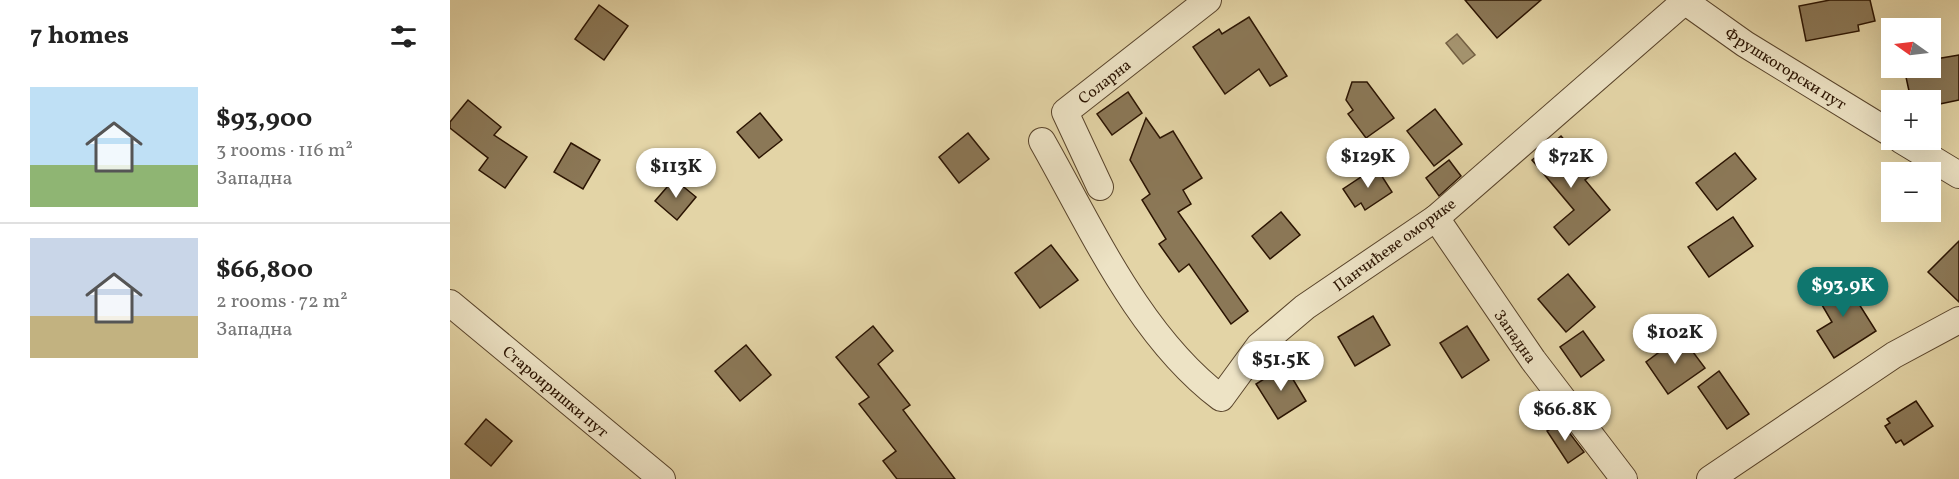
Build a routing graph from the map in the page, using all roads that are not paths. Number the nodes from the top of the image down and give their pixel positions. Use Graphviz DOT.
graph roads {
  1 [pos="1208,0"];
  2 [pos="1684,1"];
  3 [pos="1881,127"];
  4 [pos="1042,141"];
  5 [pos="1918,150"];
  6 [pos="1959,175"];
  7 [pos="1100,187"];
  8 [pos="1436,218"];
  9 [pos="450,303"];
  10 [pos="1959,320"];
  11 [pos="662,479"];
  12 [pos="1624,479"];
  13 [pos="1710,479"];
  1 -- 7 [label="street, Соларна"];
  2 -- 3 [label="street, Фрушкогорски пут"];
  2 -- 8 [label="street, Панчићеве оморике"];
  4 -- 8 [label="street, Панчићеве оморике"];
  5 -- 6 [label="street"];
  8 -- 12 [label="street, Западна"];
  9 -- 11 [label="street, Староиришки пут"];
  10 -- 13 [label="street"];
}
